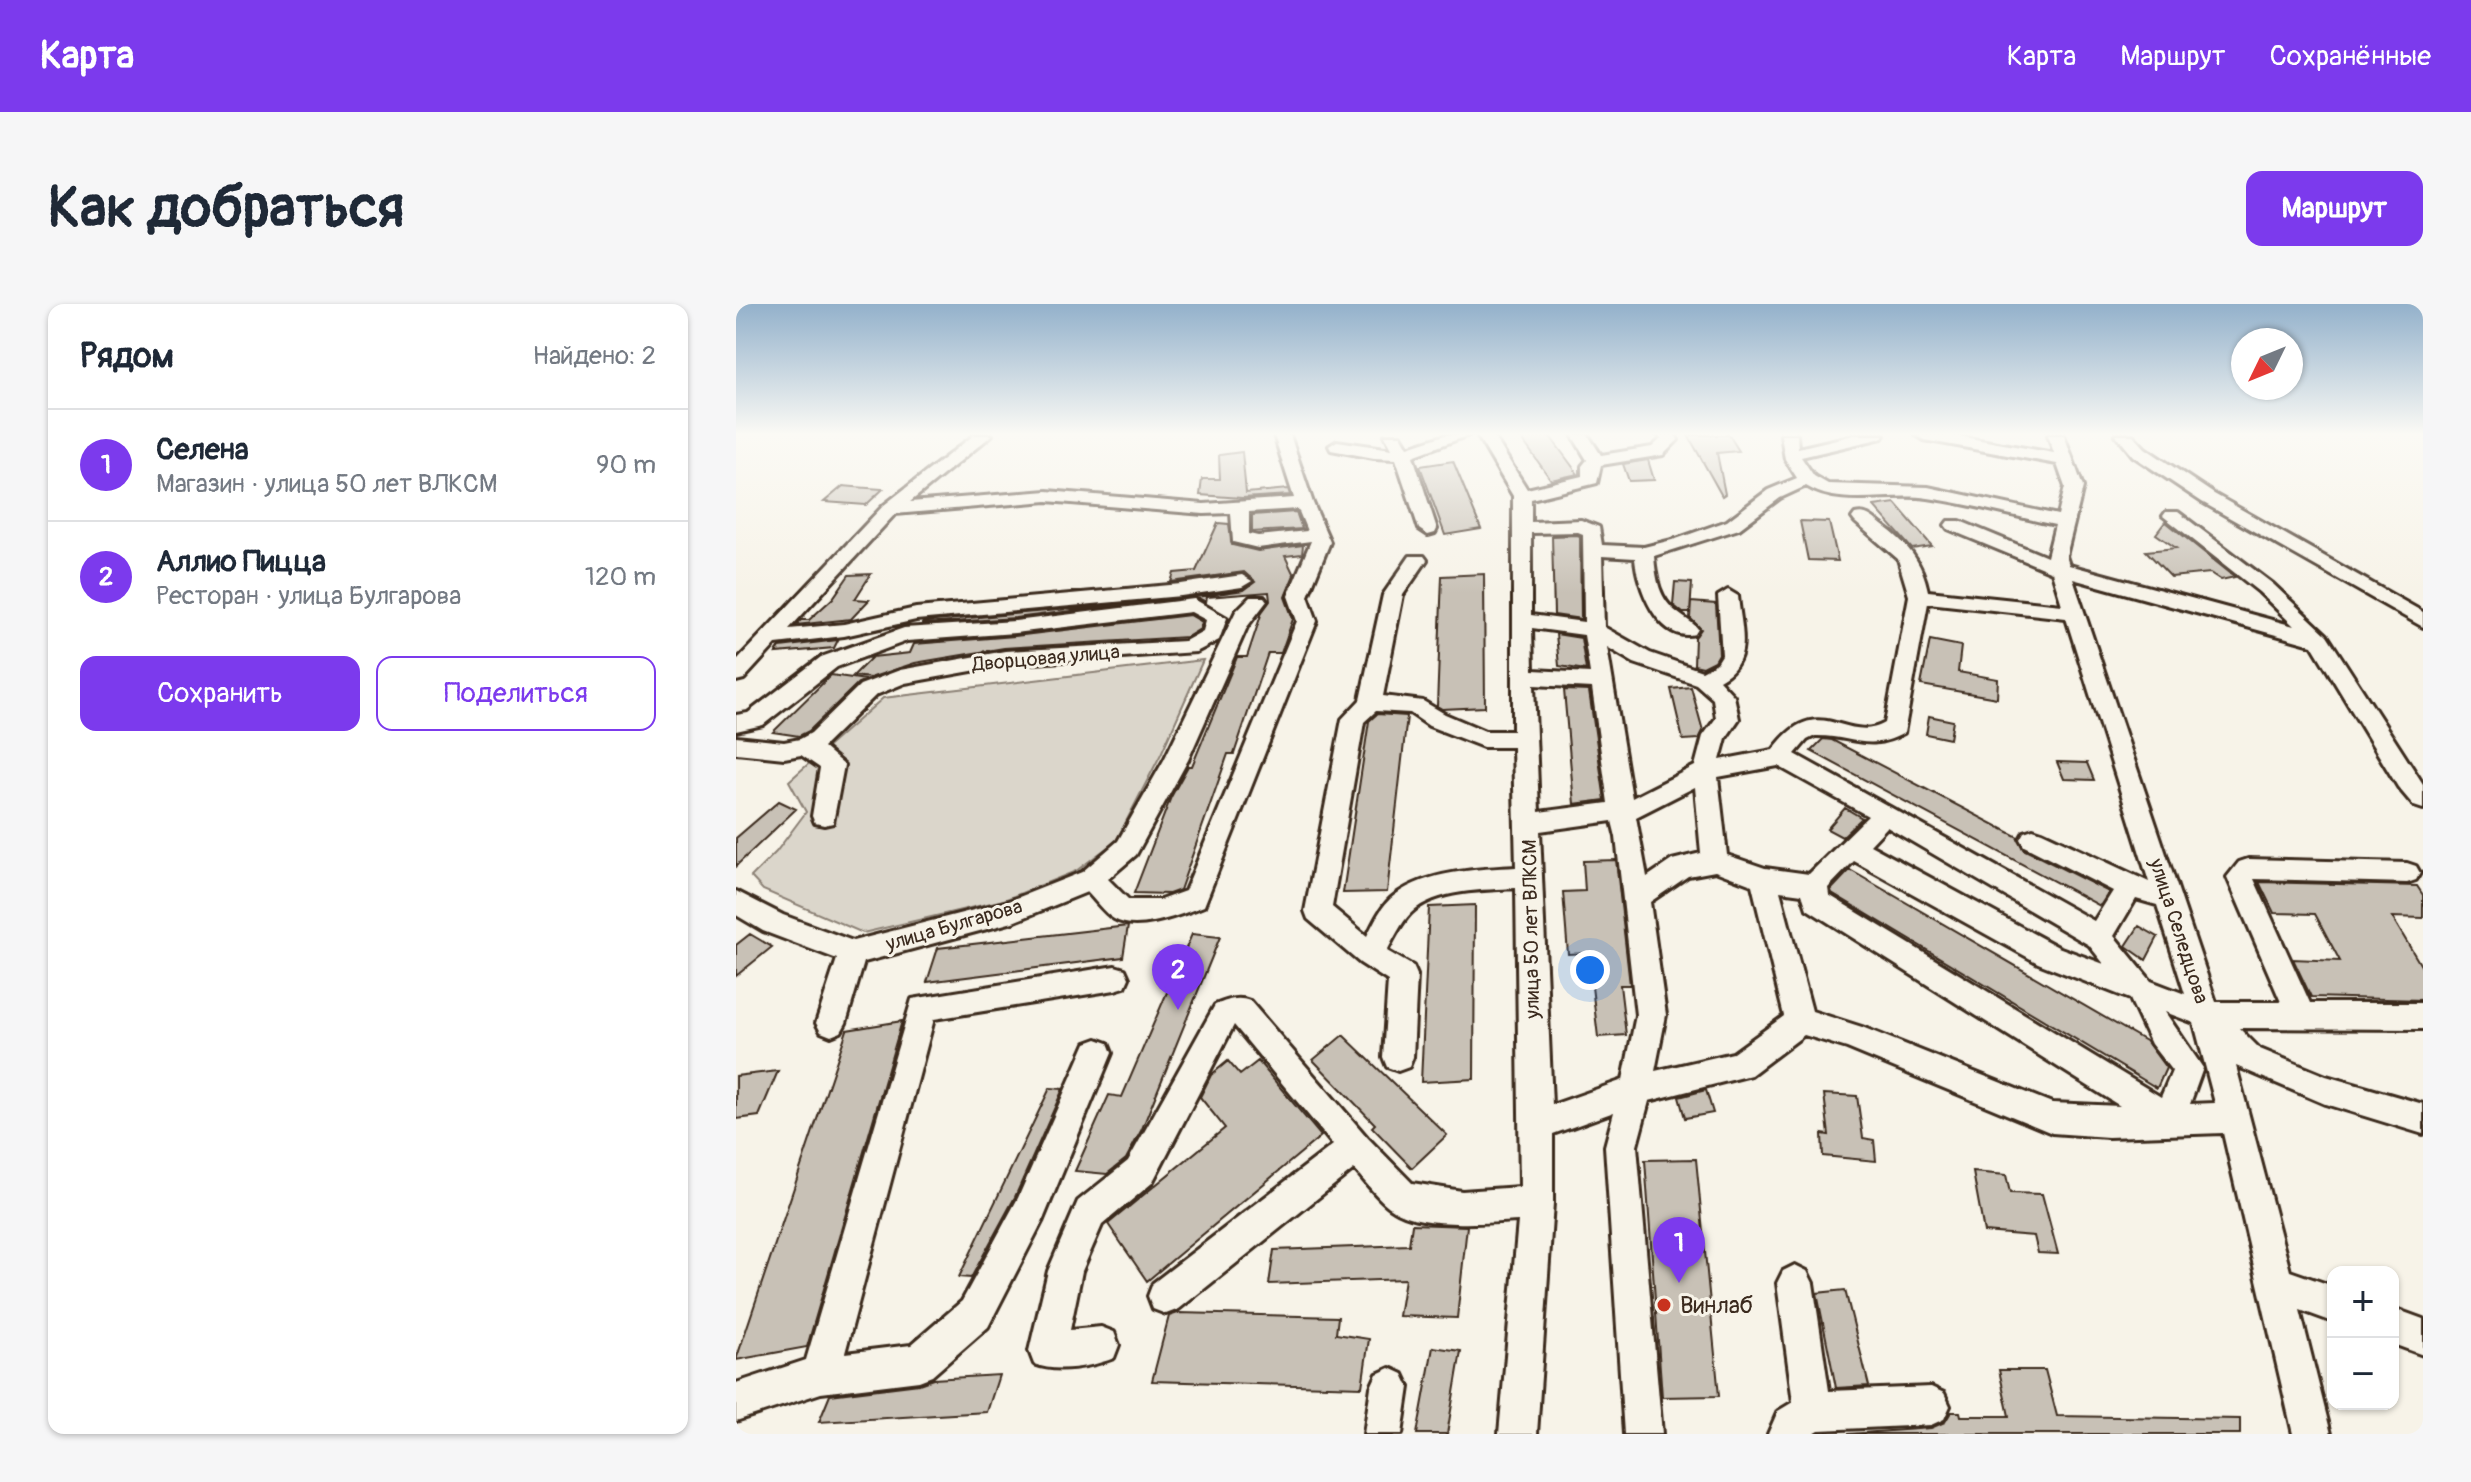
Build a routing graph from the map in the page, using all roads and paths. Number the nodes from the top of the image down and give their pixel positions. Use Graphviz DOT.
graph roads {
  1 [pos="917,488"];
  2 [pos="1299,488"];
  3 [pos="1414,488"];
  4 [pos="1517,488"];
  5 [pos="1556,488"];
  6 [pos="1788,488"];
  7 [pos="1822,488"];
  8 [pos="2074,488"];
  9 [pos="2193,488"];
  10 [pos="1522,496"];
  11 [pos="1304,503"];
  12 [pos="890,509"];
  13 [pos="1240,509"];
  14 [pos="2172,516"];
  15 [pos="1861,518"];
  16 [pos="2066,522"];
  17 [pos="1954,525"];
  18 [pos="1524,528"];
  19 [pos="1428,529"];
  20 [pos="1317,535"];
  21 [pos="1592,550"];
  22 [pos="1644,553"];
  23 [pos="1417,560"];
  24 [pos="2060,569"];
  25 [pos="1242,581"];
  26 [pos="1728,596"];
  27 [pos="1919,596"];
  28 [pos="1257,601"];
  29 [pos="2075,613"];
  30 [pos="1521,620"];
  31 [pos="2423,621"];
  32 [pos="1015,627"];
  33 [pos="1688,629"];
  34 [pos="1594,630"];
  35 [pos="769,638"];
  36 [pos="2320,640"];
  37 [pos="1005,658"];
  38 [pos="736,674"];
  39 [pos="1523,677"];
  40 [pos="1704,679"];
  41 [pos="1602,681"];
  42 [pos="1371,703"];
  43 [pos="736,723"];
  44 [pos="1527,739"];
  45 [pos="736,745"];
  46 [pos="805,746"];
  47 [pos="1781,757"];
  48 [pos="1705,771"];
  49 [pos="2423,800"];
  50 [pos="1622,813"];
  51 [pos="1885,814"];
  52 [pos="824,816"];
  53 [pos="1529,823"];
  54 [pos="2033,839"];
  55 [pos="1851,847"];
  56 [pos="1715,861"];
  57 [pos="2407,873"];
  58 [pos="1529,877"];
  59 [pos="1764,878"];
  60 [pos="1091,879"];
  61 [pos="1814,885"];
  62 [pos="2130,887"];
  63 [pos="2167,897"];
  64 [pos="1636,898"];
  65 [pos="736,902"];
  66 [pos="2099,937"];
  67 [pos="853,953"];
  68 [pos="1370,955"];
  69 [pos="1115,978"];
  70 [pos="2139,987"];
  71 [pos="2300,1013"];
  72 [pos="2206,1015"];
  73 [pos="2423,1016"];
  74 [pos="1800,1021"];
  75 [pos="831,1023"];
  76 [pos="1097,1053"];
  77 [pos="1398,1057"];
  78 [pos="1636,1090"];
  79 [pos="2235,1117"];
  80 [pos="2168,1119"];
  81 [pos="2423,1119"];
  82 [pos="1537,1125"];
  83 [pos="1356,1148"];
  84 [pos="1536,1203"];
  85 [pos="1795,1283"];
  86 [pos="2274,1283"];
  87 [pos="1166,1296"];
  88 [pos="2327,1302"];
  89 [pos="2399,1328"];
  90 [pos="2423,1337"];
  91 [pos="1101,1345"];
  92 [pos="821,1374"];
  93 [pos="1390,1387"];
  94 [pos="736,1402"];
  95 [pos="1931,1406"];
  96 [pos="1800,1422"];
  97 [pos="1383,1434"];
  98 [pos="1518,1434"];
  99 [pos="1643,1434"];
  100 [pos="2312,1434"];
  1 -- 12 [label="street"];
  2 -- 11 [label="street"];
  3 -- 19 [label="street"];
  4 -- 10 [label="street, улица 50 лет ВЛКСМ"];
  5 -- 10 [label="street"];
  6 -- 22 [label="street"];
  7 -- 16 [label="street"];
  8 -- 16 [label="street, улица Селедцова"];
  9 -- 31 [label="street"];
  10 -- 18 [label="street, улица 50 лет ВЛКСМ"];
  11 -- 13 [label="street"];
  11 -- 20 [label="street"];
  12 -- 13 [label="street"];
  12 -- 35 [label="street"];
  13 -- 20 [label="street"];
  14 -- 36 [label="street"];
  15 -- 27 [label="street"];
  16 -- 24 [label="street, улица Селедцова"];
  17 -- 24 [label="street"];
  18 -- 21 [label="street"];
  18 -- 30 [label="street, улица 50 лет ВЛКСМ"];
  20 -- 60 [label="street"];
  21 -- 22 [label="street"];
  21 -- 34 [label="street"];
  22 -- 33 [label="street"];
  23 -- 42 [label="street"];
  24 -- 29 [label="street, улица Селедцова"];
  24 -- 36 [label="street"];
  25 -- 35 [label="street"];
  26 -- 40 [label="street"];
  27 -- 29 [label="street"];
  27 -- 47 [label="street"];
  28 -- 60 [label="street, улица Булгарова"];
  29 -- 63 [label="street, улица Селедцова"];
  30 -- 34 [label="street"];
  30 -- 39 [label="street, улица 50 лет ВЛКСМ"];
  32 -- 37 [label="street"];
  32 -- 37 [label="street, Дворцовая улица"];
  32 -- 43 [label="street"];
  34 -- 40 [label="street"];
  34 -- 41 [label="street"];
  35 -- 38 [label="street"];
  36 -- 49 [label="street"];
  37 -- 46 [label="street, Дворцовая улица"];
  39 -- 41 [label="street"];
  39 -- 44 [label="street, улица 50 лет ВЛКСМ"];
  40 -- 48 [label="street"];
  41 -- 50 [label="street"];
  42 -- 44 [label="street"];
  42 -- 68 [label="street"];
  44 -- 53 [label="street, улица 50 лет ВЛКСМ"];
  45 -- 46 [label="street"];
  46 -- 52 [label="street"];
  47 -- 48 [label="street"];
  47 -- 51 [label="street"];
  48 -- 50 [label="street"];
  48 -- 56 [label="street"];
  50 -- 53 [label="street"];
  50 -- 64 [label="street"];
  51 -- 55 [label="street"];
  51 -- 66 [label="street"];
  53 -- 58 [label="street, улица 50 лет ВЛКСМ"];
  54 -- 62 [label="street"];
  55 -- 61 [label="street"];
  55 -- 70 [label="street"];
  56 -- 59 [label="street"];
  56 -- 64 [label="street"];
  57 -- 71 [label="street"];
  58 -- 68 [label="street"];
  58 -- 82 [label="street, улица 50 лет ВЛКСМ"];
  59 -- 61 [label="street"];
  59 -- 74 [label="street"];
  60 -- 67 [label="street, улица Булгарова"];
  61 -- 80 [label="street"];
  62 -- 63 [label="street"];
  62 -- 66 [label="street"];
  63 -- 72 [label="street, улица Селедцова"];
  64 -- 78 [label="street"];
  65 -- 67 [label="street"];
  66 -- 70 [label="street"];
  67 -- 75 [label="street"];
  68 -- 77 [label="street"];
  69 -- 92 [label="street"];
  70 -- 72 [label="street"];
  70 -- 80 [label="street"];
  71 -- 72 [label="street"];
  71 -- 73 [label="street"];
  72 -- 79 [label="street, улица Селедцова"];
  72 -- 81 [label="street"];
  74 -- 78 [label="street"];
  74 -- 80 [label="street"];
  76 -- 92 [label="street"];
  78 -- 82 [label="street"];
  78 -- 99 [label="street"];
  79 -- 80 [label="street"];
  79 -- 86 [label="street, улица Селедцова"];
  82 -- 84 [label="street, улица 50 лет ВЛКСМ"];
  83 -- 84 [label="street"];
  83 -- 87 [label="street"];
  83 -- 91 [label="street"];
  84 -- 98 [label="street, улица 50 лет ВЛКСМ"];
  85 -- 96 [label="street"];
  86 -- 88 [label="street"];
  86 -- 100 [label="street, улица Селедцова"];
  89 -- 90 [label="street"];
  92 -- 94 [label="street"];
  93 -- 97 [label="street"];
  95 -- 96 [label="street"];
}
